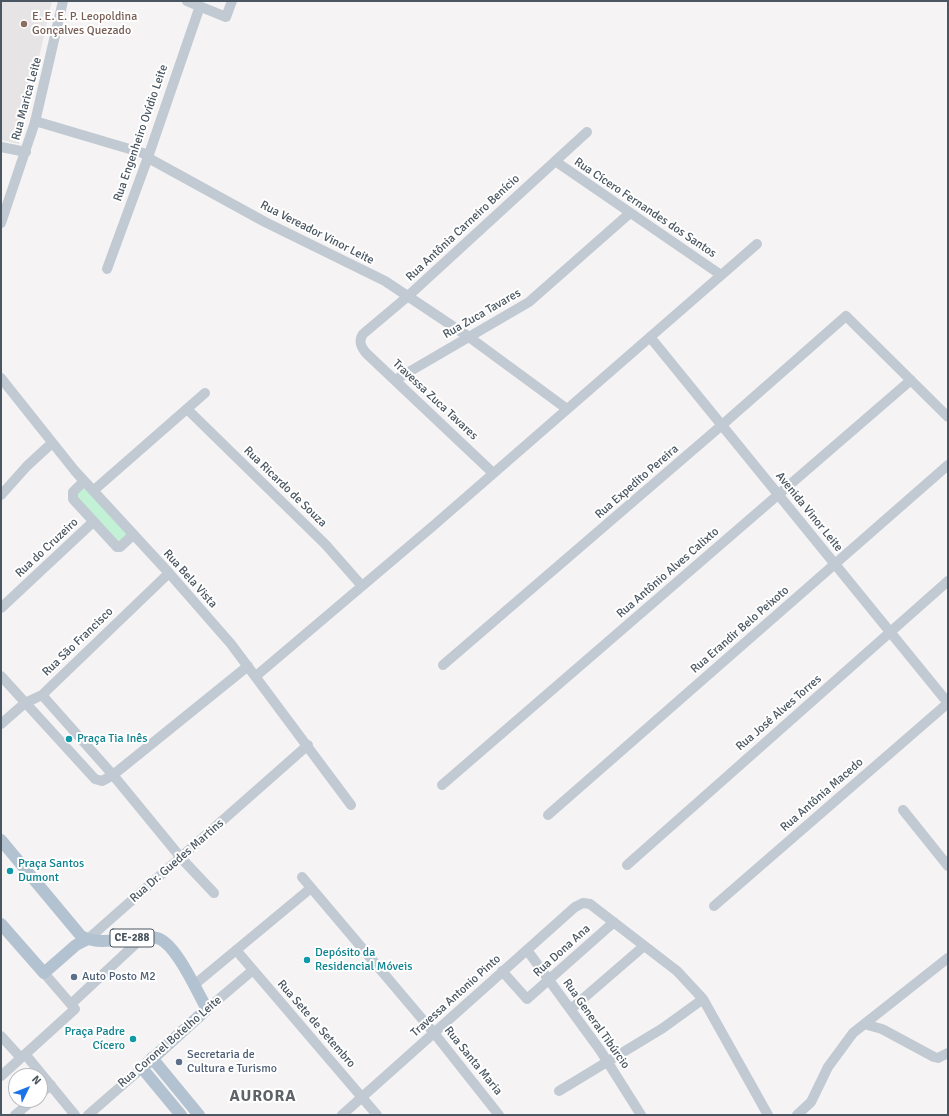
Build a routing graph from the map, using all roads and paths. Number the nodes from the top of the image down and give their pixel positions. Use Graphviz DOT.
graph roads {
  1 [pos="62,1"];
  2 [pos="187,1"];
  3 [pos="232,1"];
  4 [pos="200,6"];
  5 [pos="35,121"];
  6 [pos="588,132"];
  7 [pos="1,147"];
  8 [pos="26,152"];
  9 [pos="148,157"];
  10 [pos="555,162"];
  11 [pos="630,213"];
  12 [pos="1,223"];
  13 [pos="757,244"];
  14 [pos="106,269"];
  15 [pos="721,275"];
  16 [pos="407,297"];
  17 [pos="468,336"];
  18 [pos="650,337"];
  19 [pos="360,345"];
  20 [pos="1,378"];
  21 [pos="394,380"];
  22 [pos="911,380"];
  23 [pos="205,393"];
  24 [pos="187,409"];
  25 [pos="567,409"];
  26 [pos="948,417"];
  27 [pos="722,425"];
  28 [pos="52,443"];
  29 [pos="948,465"];
  30 [pos="493,473"];
  31 [pos="84,481"];
  32 [pos="93,491"];
  33 [pos="1,495"];
  34 [pos="778,495"];
  35 [pos="93,522"];
  36 [pos="133,535"];
  37 [pos="835,564"];
  38 [pos="169,573"];
  39 [pos="948,580"];
  40 [pos="362,586"];
  41 [pos="1,608"];
  42 [pos="890,633"];
  43 [pos="443,665"];
  44 [pos="248,666"];
  45 [pos="1,676"];
  46 [pos="256,676"];
  47 [pos="42,695"];
  48 [pos="25,703"];
  49 [pos="948,703"];
  50 [pos="1,724"];
  51 [pos="308,745"];
  52 [pos="113,775"];
  53 [pos="442,785"];
  54 [pos="351,805"];
  55 [pos="903,810"];
  56 [pos="548,815"];
  57 [pos="1,841"];
  58 [pos="182,858"];
  59 [pos="627,865"];
  60 [pos="948,866"];
  61 [pos="302,877"];
  62 [pos="311,888"];
  63 [pos="214,893"];
  64 [pos="714,906"];
  65 [pos="614,922"];
  66 [pos="1,924"];
  67 [pos="142,937"];
  68 [pos="88,940"];
  69 [pos="644,946"];
  70 [pos="236,950"];
  71 [pos="527,950"];
  72 [pos="948,958"];
  73 [pos="253,970"];
  74 [pos="502,971"];
  75 [pos="44,973"];
  76 [pos="550,980"];
  77 [pos="194,985"];
  78 [pos="703,999"];
  79 [pos="73,1006"];
  80 [pos="207,1009"];
  81 [pos="571,1009"];
  82 [pos="864,1024"];
  83 [pos="434,1034"];
  84 [pos="1,1036"];
  85 [pos="948,1053"];
  86 [pos="23,1056"];
  87 [pos="152,1058"];
  88 [pos="608,1062"];
  89 [pos="142,1068"];
  90 [pos="1,1076"];
  91 [pos="51,1085"];
  92 [pos="48,1087"];
  93 [pos="559,1091"];
  94 [pos="362,1098"];
  95 [pos="23,1108"];
  96 [pos="15,1115"];
  97 [pos="75,1115"];
  98 [pos="88,1115"];
  99 [pos="182,1115"];
  100 [pos="200,1115"];
  101 [pos="342,1115"];
  102 [pos="377,1115"];
  103 [pos="499,1115"];
  104 [pos="641,1115"];
  105 [pos="768,1115"];
  106 [pos="797,1115"];
  1 -- 5 [label="street, Rua Marica Leite"];
  2 -- 4 [label="street"];
  3 -- 4 [label="street"];
  4 -- 9 [label="street, Rua Engenheiro Ovídio Leite"];
  5 -- 8 [label="street, Rua Marica Leite"];
  5 -- 9 [label="street, Rua Vereador Vinor Leite"];
  6 -- 10 [label="street, Rua Antônia Carneiro Benício"];
  7 -- 8 [label="street"];
  8 -- 12 [label="street, Rua Marica Leite"];
  9 -- 14 [label="street, Rua Engenheiro Ovídio Leite"];
  9 -- 16 [label="street, Rua Vereador Vinor Leite"];
  10 -- 11 [label="street, Rua Cícero Fernandes dos Santos"];
  10 -- 16 [label="street, Rua Antônia Carneiro Benício"];
  11 -- 15 [label="street, Rua Cícero Fernandes dos Santos"];
  11 -- 17 [label="street, Rua Zuca Tavares"];
  13 -- 15 [label="street"];
  15 -- 18 [label="street"];
  16 -- 17 [label="street, Rua Vereador Vinor Leite"];
  16 -- 19 [label="street, Rua Antônia Carneiro Benício"];
  17 -- 21 [label="street, Rua Zuca Tavares"];
  17 -- 25 [label="street, Rua Vereador Vinor Leite"];
  18 -- 25 [label="street"];
  18 -- 27 [label="street, Avenida Vinor Leite"];
  19 -- 21 [label="street, Travessa Zuca Tavares"];
  20 -- 28 [label="street, Rua Bela Vista"];
  21 -- 30 [label="street, Travessa Zuca Tavares"];
  22 -- 26 [label="street"];
  22 -- 27 [label="street, Rua Expedito Pereira"];
  22 -- 34 [label="street, Rua Antônio Alves Calixto"];
  23 -- 24 [label="street"];
  24 -- 32 [label="street"];
  24 -- 40 [label="street, Rua Ricardo de Souza"];
  25 -- 30 [label="street"];
  27 -- 34 [label="street, Avenida Vinor Leite"];
  27 -- 43 [label="street, Rua Expedito Pereira"];
  28 -- 31 [label="street, Rua Bela Vista"];
  28 -- 33 [label="street"];
  29 -- 37 [label="street, Rua Erandir Belo Peixoto"];
  30 -- 40 [label="street"];
  31 -- 32 [label="street, Rua Bela Vista"];
  31 -- 35 [label="street"];
  32 -- 36 [label="street, Rua Bela Vista"];
  34 -- 37 [label="street, Avenida Vinor Leite"];
  34 -- 53 [label="street, Rua Antônio Alves Calixto"];
  35 -- 36 [label="street"];
  35 -- 41 [label="street, Rua do Cruzeiro"];
  36 -- 38 [label="street, Rua Bela Vista"];
  37 -- 42 [label="street, Avenida Vinor Leite"];
  37 -- 56 [label="street, Rua Erandir Belo Peixoto"];
  38 -- 44 [label="street, Rua Bela Vista"];
  38 -- 47 [label="street, Rua São Francisco"];
  39 -- 42 [label="street, Rua José Alves Torres"];
  40 -- 46 [label="street"];
  42 -- 49 [label="street, Avenida Vinor Leite"];
  42 -- 59 [label="street, Rua José Alves Torres"];
  44 -- 46 [label="street, Rua Bela Vista"];
  44 -- 52 [label="street"];
  45 -- 48 [label="street"];
  46 -- 51 [label="street, Rua Bela Vista"];
  47 -- 48 [label="street, Rua São Francisco"];
  47 -- 52 [label="street"];
  48 -- 50 [label="street, Rua São Francisco"];
  48 -- 52 [label="street"];
  49 -- 64 [label="street, Rua Antônia Macedo"];
  51 -- 54 [label="street, Rua Bela Vista"];
  51 -- 58 [label="street, Rua Dr. Guedes Martins"];
  52 -- 58 [label="street"];
  55 -- 60 [label="street"];
  57 -- 68 [label="main road"];
  58 -- 63 [label="street"];
  58 -- 68 [label="street, Rua Dr. Guedes Martins"];
  61 -- 62 [label="street, Rua Santa Maria"];
  62 -- 70 [label="street"];
  62 -- 83 [label="street, Rua Santa Maria"];
  65 -- 69 [label="street"];
  65 -- 71 [label="street, Travessa Antonio Pinto"];
  65 -- 76 [label="street, Rua Dona Ana"];
  66 -- 75 [label="main road"];
  67 -- 68 [label="main road, CE-288"];
  67 -- 77 [label="main road, CE-288"];
  67 -- 79 [label="street"];
  68 -- 75 [label="main road, Rua Dr. Guedes Martins"];
  69 -- 78 [label="street"];
  69 -- 81 [label="street"];
  70 -- 73 [label="street, Rua Sete de Setembro"];
  70 -- 77 [label="street"];
  71 -- 74 [label="street, Travessa Antonio Pinto"];
  71 -- 76 [label="street, Rua General Tibúrcio"];
  72 -- 82 [label="street"];
  73 -- 80 [label="street, Rua Coronel Botelho Leite"];
  73 -- 94 [label="street, Rua Sete de Setembro"];
  74 -- 76 [label="street, Rua Dona Ana"];
  74 -- 83 [label="street, Travessa Antonio Pinto"];
  75 -- 79 [label="street"];
  76 -- 81 [label="street, Rua General Tibúrcio"];
  77 -- 80 [label="main road, CE-288"];
  78 -- 88 [label="street"];
  78 -- 105 [label="street"];
  79 -- 86 [label="street"];
  80 -- 87 [label="main road, Rua Coronel Botelho Leite"];
  81 -- 88 [label="street, Rua General Tibúrcio"];
  82 -- 85 [label="street"];
  82 -- 106 [label="street"];
  83 -- 94 [label="street, Travessa Antonio Pinto"];
  83 -- 103 [label="street, Rua Santa Maria"];
  84 -- 86 [label="street"];
  86 -- 90 [label="street"];
  86 -- 91 [label="street"];
  87 -- 89 [label="main road, Rua Coronel Botelho Leite"];
  87 -- 100 [label="main road"];
  88 -- 93 [label="street"];
  88 -- 104 [label="street, Rua General Tibúrcio"];
  89 -- 98 [label="street, Rua Coronel Botelho Leite"];
  89 -- 99 [label="main road"];
  91 -- 92 [label="street"];
  91 -- 97 [label="street"];
  94 -- 101 [label="street, Travessa Antonio Pinto"];
  94 -- 102 [label="street, Rua Sete de Setembro"];
  95 -- 96 [label="street"];
}
